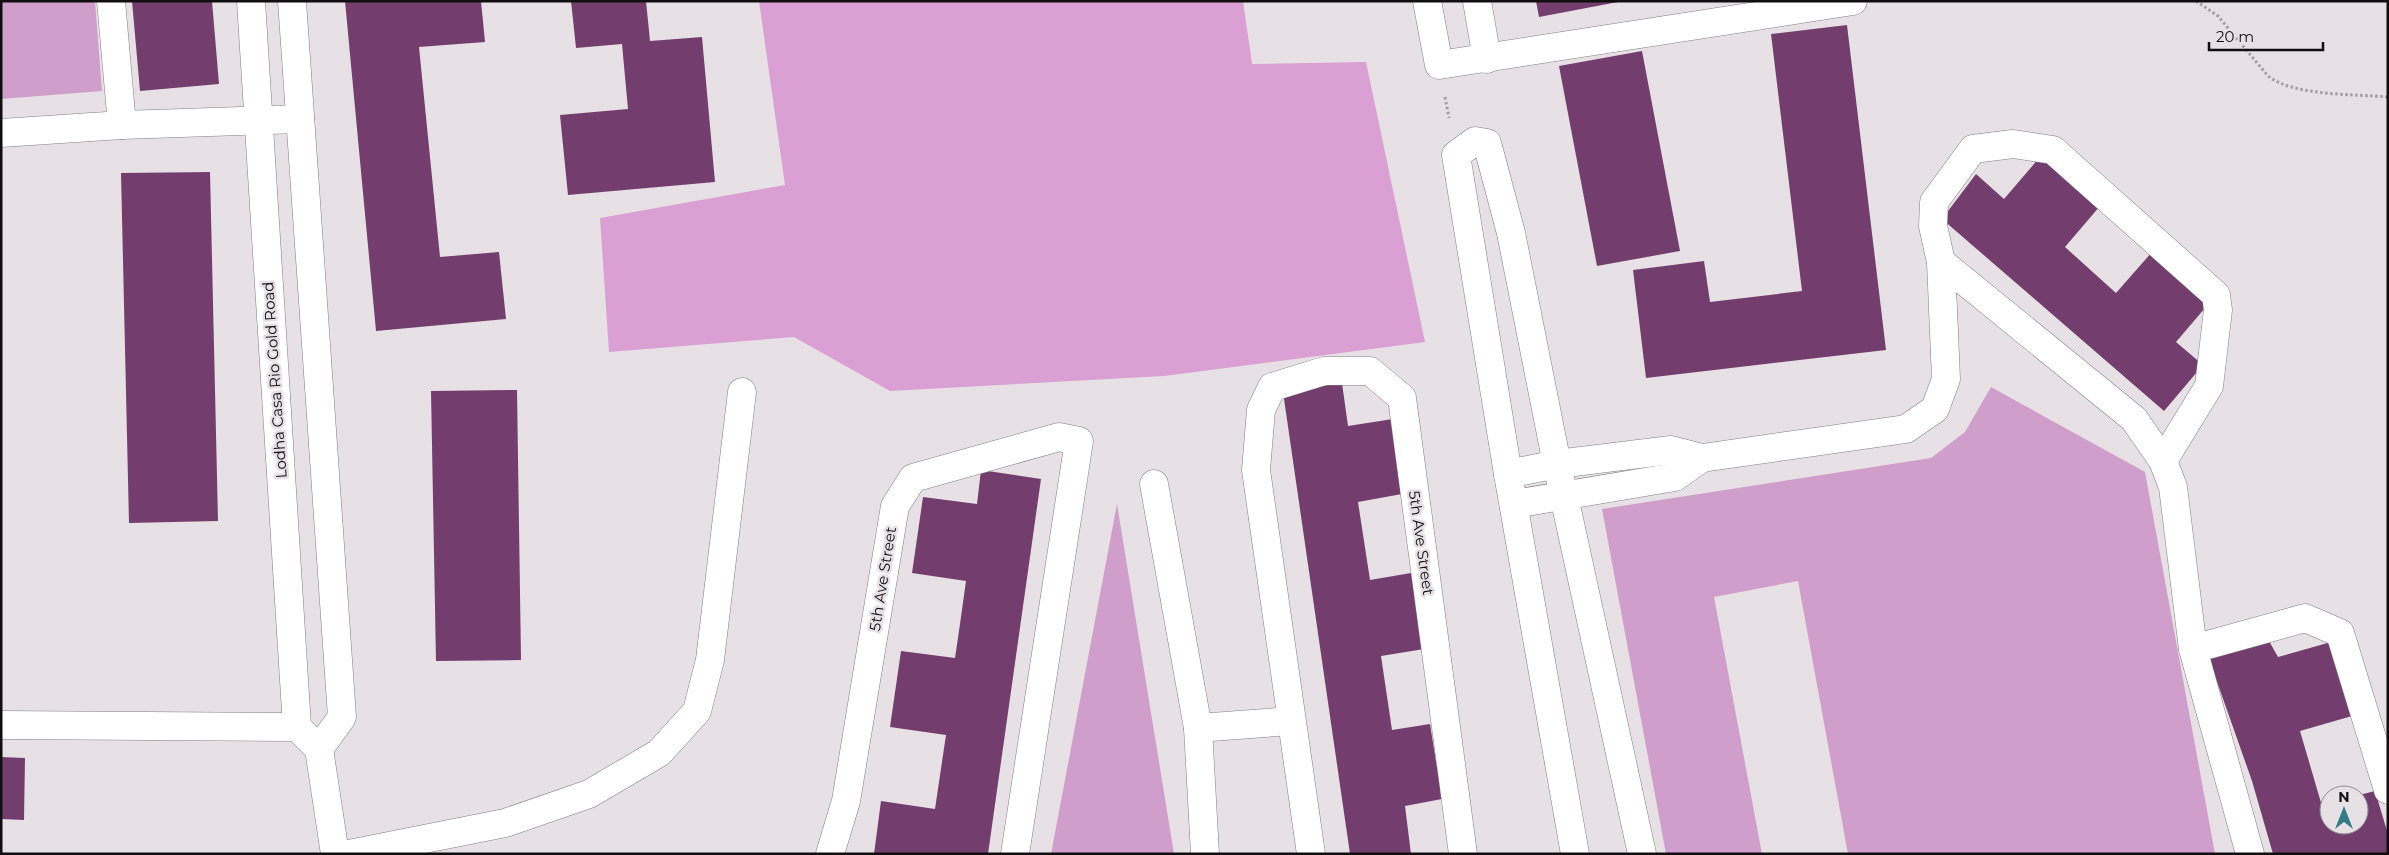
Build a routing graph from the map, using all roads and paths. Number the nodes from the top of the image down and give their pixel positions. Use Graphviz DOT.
graph roads {
  1 [pos="111,1"];
  2 [pos="251,1"];
  3 [pos="292,1"];
  4 [pos="1427,1"];
  5 [pos="1477,1"];
  6 [pos="1853,1"];
  7 [pos="2196,1"];
  8 [pos="1487,59"];
  9 [pos="1439,65"];
  10 [pos="2388,97"];
  11 [pos="300,118"];
  12 [pos="259,119"];
  13 [pos="122,125"];
  14 [pos="1,133"];
  15 [pos="1456,155"];
  16 [pos="1941,262"];
  17 [pos="742,392"];
  18 [pos="1702,458"];
  19 [pos="2163,461"];
  20 [pos="1557,464"];
  21 [pos="1508,474"];
  22 [pos="1154,484"];
  23 [pos="1564,494"];
  24 [pos="1514,504"];
  25 [pos="2193,649"];
  26 [pos="1291,721"];
  27 [pos="1,725"];
  28 [pos="297,727"];
  29 [pos="1198,728"];
  30 [pos="319,749"];
  31 [pos="2388,790"];
  32 [pos="335,854"];
  33 [pos="348,854"];
  34 [pos="830,854"];
  35 [pos="1015,854"];
  36 [pos="1205,854"];
  37 [pos="1311,854"];
  38 [pos="1463,854"];
  39 [pos="1575,854"];
  40 [pos="1642,854"];
  41 [pos="2250,854"];
  1 -- 13 [label="street"];
  2 -- 12 [label="street, Lodha Casa Rio Gold Road"];
  3 -- 11 [label="street"];
  4 -- 9 [label="street"];
  5 -- 8 [label="street"];
  6 -- 8 [label="street"];
  7 -- 10 [label="path"];
  8 -- 9 [label="street"];
  9 -- 15 [label="path"];
  11 -- 12 [label="street"];
  11 -- 30 [label="street"];
  12 -- 13 [label="street"];
  12 -- 28 [label="street, Lodha Casa Rio Gold Road"];
  13 -- 14 [label="street"];
  15 -- 20 [label="street"];
  15 -- 21 [label="street"];
  16 -- 18 [label="street"];
  16 -- 19 [label="street"];
  16 -- 19 [label="street"];
  17 -- 33 [label="street"];
  18 -- 20 [label="street"];
  18 -- 23 [label="street"];
  19 -- 25 [label="street"];
  20 -- 21 [label="street"];
  20 -- 23 [label="street"];
  21 -- 24 [label="street"];
  22 -- 29 [label="street"];
  23 -- 24 [label="street"];
  23 -- 40 [label="street"];
  24 -- 39 [label="street"];
  25 -- 31 [label="street"];
  25 -- 41 [label="street"];
  26 -- 29 [label="street"];
  26 -- 37 [label="street"];
  26 -- 38 [label="street, 5th Ave Street"];
  27 -- 28 [label="street"];
  28 -- 30 [label="street"];
  29 -- 36 [label="street"];
  30 -- 32 [label="street"];
  34 -- 35 [label="street, 5th Ave Street"];
}
